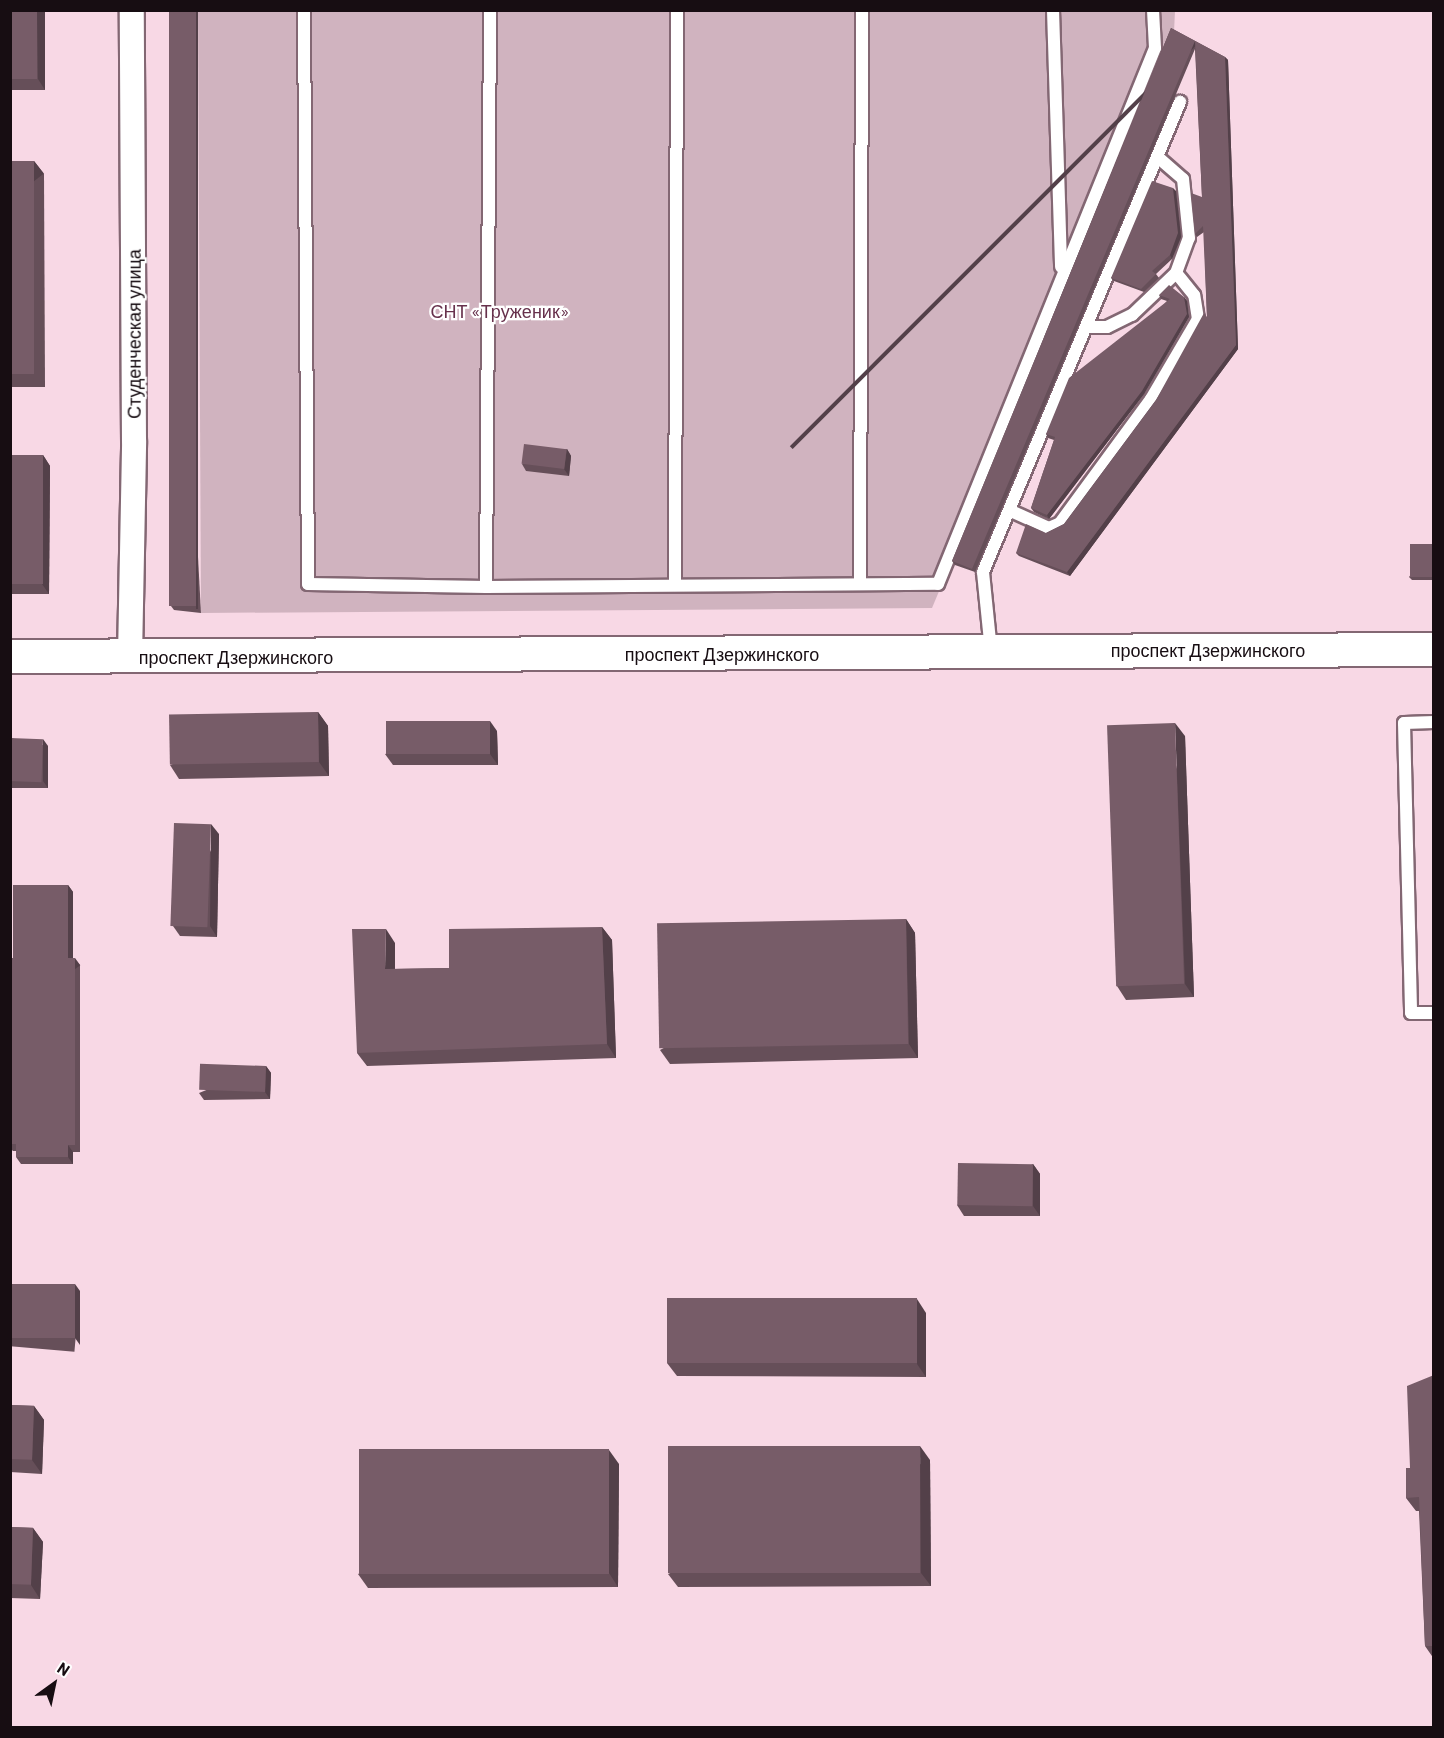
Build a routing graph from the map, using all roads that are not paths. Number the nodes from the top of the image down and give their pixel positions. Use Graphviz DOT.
graph roads {
  1 [pos="132,10"];
  2 [pos="303,10"];
  3 [pos="490,10"];
  4 [pos="677,10"];
  5 [pos="862,10"];
  6 [pos="1053,10"];
  7 [pos="1153,10"];
  8 [pos="1180,102"];
  9 [pos="1158,157"];
  10 [pos="1061,272"];
  11 [pos="1176,273"];
  12 [pos="1087,327"];
  13 [pos="1011,511"];
  14 [pos="860,582"];
  15 [pos="675,585"];
  16 [pos="486,586"];
  17 [pos="1434,649"];
  18 [pos="991,652"];
  19 [pos="10,656"];
  20 [pos="130,657"];
  21 [pos="1434,722"];
  22 [pos="1434,1013"];
  1 -- 20 [label="street, Студенческая улица"];
  2 -- 16 [label="lane"];
  3 -- 16 [label="lane"];
  4 -- 15 [label="lane"];
  5 -- 14 [label="lane"];
  6 -- 10 [label="lane"];
  7 -- 10 [label="lane"];
  8 -- 9 [label="lane"];
  9 -- 11 [label="lane"];
  9 -- 12 [label="lane"];
  10 -- 14 [label="lane"];
  11 -- 12 [label="lane"];
  11 -- 13 [label="lane"];
  12 -- 13 [label="lane"];
  13 -- 18 [label="lane"];
  14 -- 15 [label="lane"];
  15 -- 16 [label="lane"];
  17 -- 18 [label="main road, проспект Дзержинского"];
  18 -- 20 [label="main road, проспект Дзержинского"];
  19 -- 20 [label="main road, проспект Дзержинского"];
  21 -- 22 [label="lane"];
}
